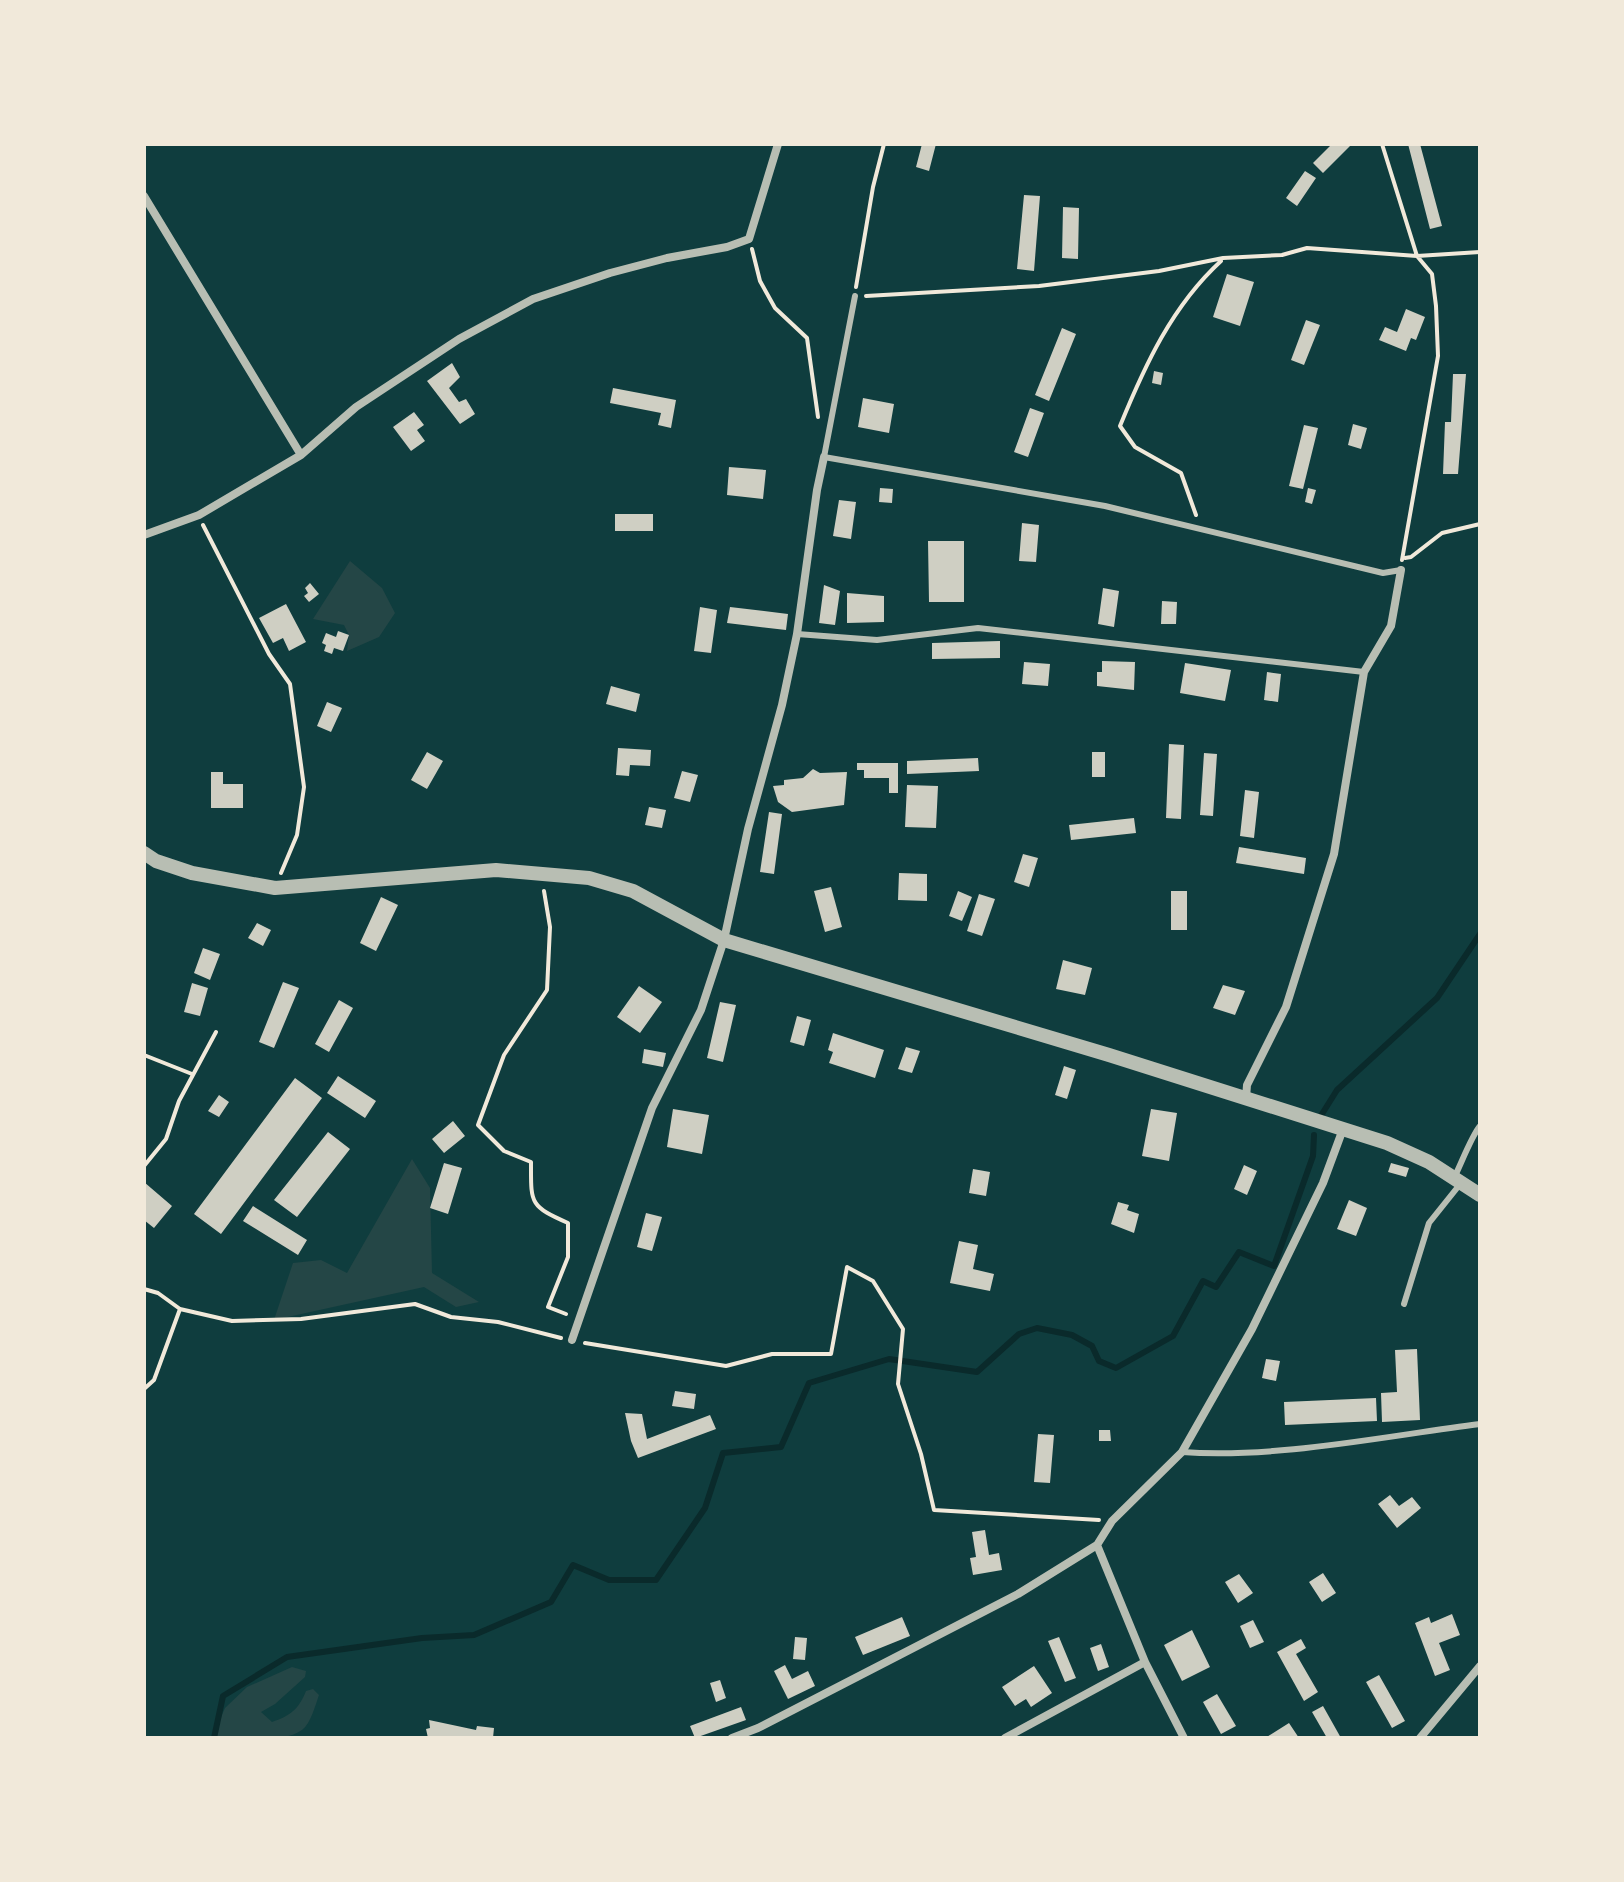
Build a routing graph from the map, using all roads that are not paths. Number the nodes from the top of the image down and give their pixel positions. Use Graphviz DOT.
graph roads {
  1 [pos="778,144"];
  2 [pos="144,196"];
  3 [pos="855,296"];
  4 [pos="301,455"];
  5 [pos="824,457"];
  6 [pos="144,535"];
  7 [pos="1401,570"];
  8 [pos="797,634"];
  9 [pos="1364,672"];
  10 [pos="144,853"];
  11 [pos="724,940"];
  12 [pos="1246,1098"];
  13 [pos="1480,1126"];
  14 [pos="1343,1129"];
  15 [pos="1458,1180"];
  16 [pos="1480,1195"];
  17 [pos="1404,1304"];
  18 [pos="572,1340"];
  19 [pos="1480,1424"];
  20 [pos="1182,1452"];
  21 [pos="1097,1545"];
  22 [pos="1145,1662"];
  23 [pos="1480,1666"];
  24 [pos="732,1738"];
  25 [pos="1005,1738"];
  26 [pos="1184,1738"];
  27 [pos="1420,1738"];
  1 -- 4 [label="street"];
  2 -- 4 [label="street"];
  3 -- 5 [label="lane"];
  4 -- 6 [label="street"];
  5 -- 7 [label="lane"];
  5 -- 8 [label="street"];
  7 -- 9 [label="street"];
  8 -- 9 [label="lane"];
  8 -- 11 [label="street"];
  9 -- 12 [label="street"];
  10 -- 11 [label="street"];
  11 -- 12 [label="street"];
  11 -- 18 [label="street"];
  12 -- 14 [label="street"];
  13 -- 15 [label="lane"];
  14 -- 15 [label="street"];
  14 -- 20 [label="street"];
  15 -- 16 [label="street"];
  15 -- 17 [label="lane"];
  19 -- 20 [label="lane"];
  20 -- 21 [label="street"];
  21 -- 22 [label="street"];
  21 -- 24 [label="street"];
  22 -- 25 [label="street"];
  22 -- 26 [label="street"];
  23 -- 27 [label="street"];
}
